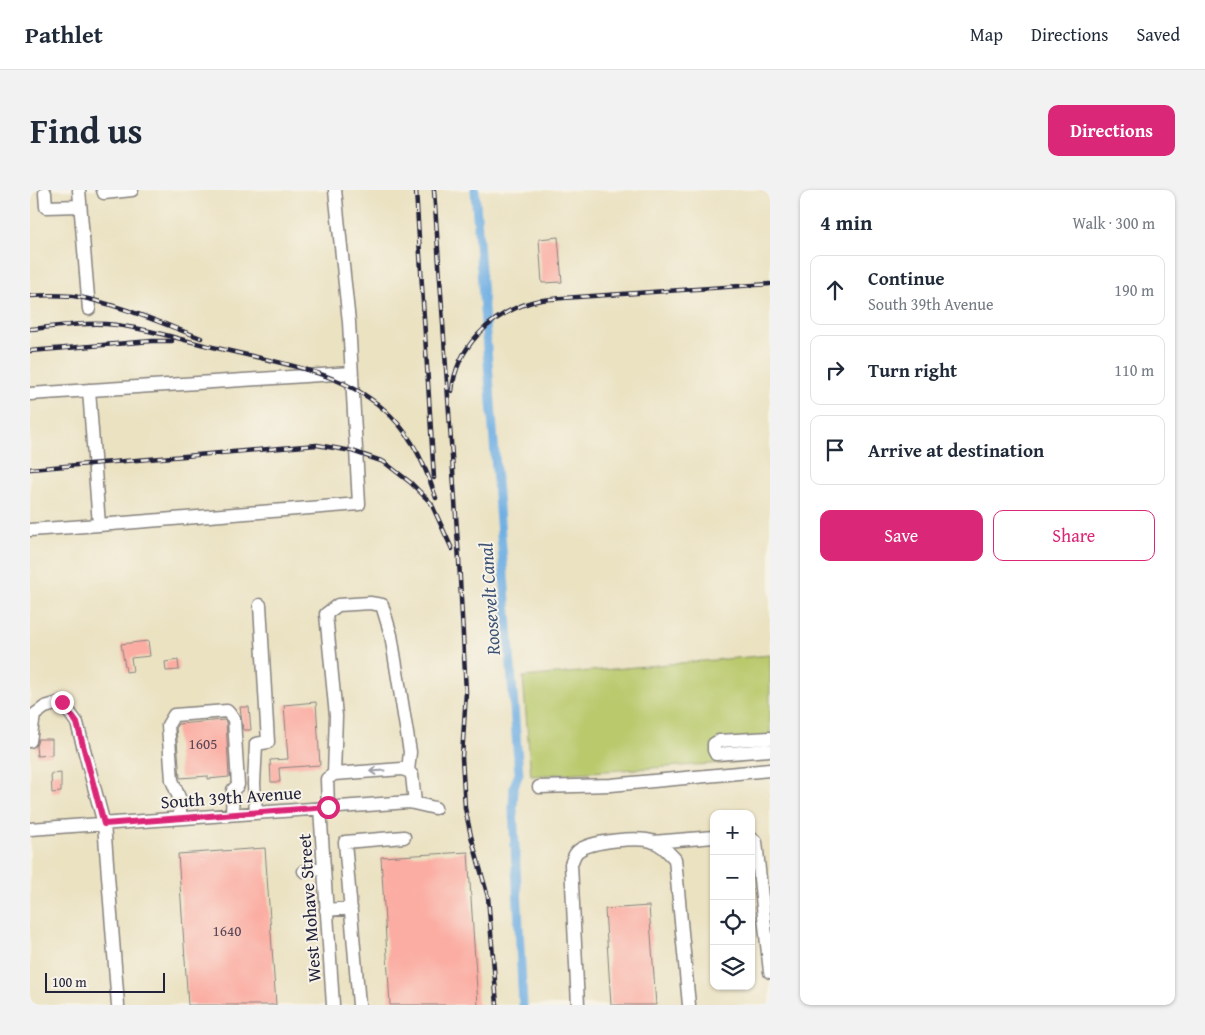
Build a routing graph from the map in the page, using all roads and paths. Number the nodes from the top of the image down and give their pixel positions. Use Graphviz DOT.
graph roads {
  1 [pos="79,190"];
  2 [pos="103,190"];
  3 [pos="132,190"];
  4 [pos="335,190"];
  5 [pos="45,193"];
  6 [pos="80,206"];
  7 [pos="89,309"];
  8 [pos="351,373"];
  9 [pos="89,390"];
  10 [pos="30,394"];
  11 [pos="99,525"];
  12 [pos="30,530"];
  13 [pos="260,605"];
  14 [pos="770,738"];
  15 [pos="30,741"];
  16 [pos="770,750"];
  17 [pos="770,770"];
  18 [pos="408,771"];
  19 [pos="334,774"];
  20 [pos="539,787"];
  21 [pos="415,804"];
  22 [pos="324,808"];
  23 [pos="434,808"];
  24 [pos="256,812"];
  25 [pos="232,814"];
  26 [pos="180,818"];
  27 [pos="104,824"];
  28 [pos="30,829"];
  29 [pos="404,837"];
  30 [pos="710,837"];
  31 [pos="755,841"];
  32 [pos="653,842"];
  33 [pos="346,845"];
  34 [pos="322,846"];
  35 [pos="324,867"];
  36 [pos="304,871"];
  37 [pos="351,908"];
  38 [pos="326,910"];
  39 [pos="770,972"];
  40 [pos="118,1005"];
  41 [pos="333,1005"];
  42 [pos="359,1005"];
  43 [pos="578,1005"];
  44 [pos="689,1005"];
  1 -- 6 [label="street"];
  2 -- 3 [label="street"];
  4 -- 8 [label="street"];
  5 -- 6 [label="street"];
  6 -- 7 [label="street"];
  8 -- 9 [label="street"];
  8 -- 11 [label="street"];
  9 -- 10 [label="street"];
  9 -- 11 [label="street"];
  11 -- 12 [label="street"];
  13 -- 24 [label="street"];
  14 -- 16 [label="street"];
  15 -- 27 [label="street"];
  17 -- 20 [label="street"];
  18 -- 19 [label="street, one-way"];
  18 -- 19 [label="street"];
  18 -- 21 [label="street"];
  19 -- 22 [label="street, West Mohave Street"];
  21 -- 22 [label="street, South 39th Avenue"];
  21 -- 23 [label="street, South 39th Avenue"];
  22 -- 24 [label="street, South 39th Avenue"];
  22 -- 34 [label="street, West Mohave Street"];
  24 -- 25 [label="street, South 39th Avenue"];
  25 -- 26 [label="street, South 39th Avenue"];
  25 -- 26 [label="street"];
  26 -- 27 [label="street, South 39th Avenue"];
  27 -- 28 [label="street, South 39th Avenue"];
  27 -- 40 [label="street"];
  29 -- 33 [label="street"];
  30 -- 32 [label="street"];
  31 -- 39 [label="street"];
  32 -- 43 [label="street"];
  32 -- 44 [label="street"];
  33 -- 34 [label="street"];
  33 -- 37 [label="street"];
  34 -- 35 [label="street, West Mohave Street"];
  35 -- 36 [label="street"];
  35 -- 38 [label="street, West Mohave Street"];
  37 -- 38 [label="street"];
  37 -- 42 [label="street"];
  38 -- 41 [label="street, West Mohave Street"];
}
